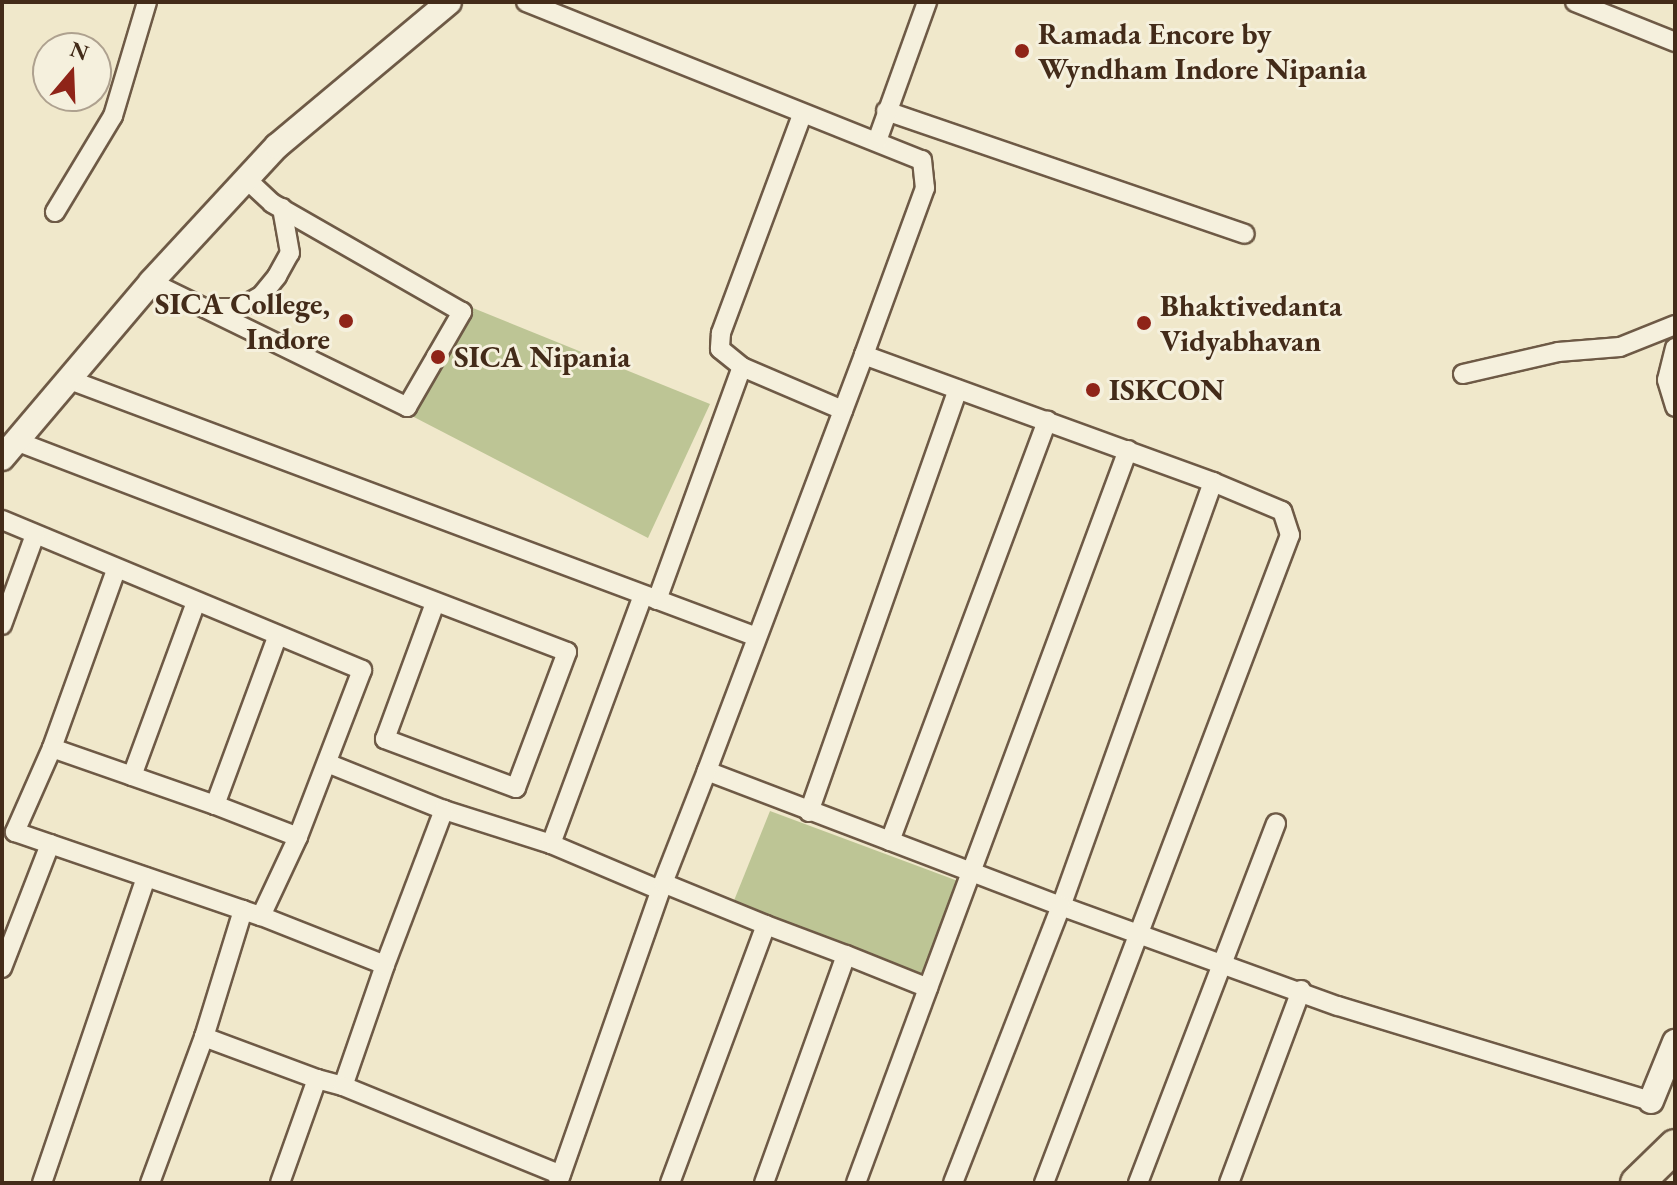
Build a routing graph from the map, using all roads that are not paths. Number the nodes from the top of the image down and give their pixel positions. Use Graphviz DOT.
graph roads {
  1 [pos="147,2"];
  2 [pos="449,2"];
  3 [pos="526,2"];
  4 [pos="927,2"];
  5 [pos="1575,2"];
  6 [pos="1675,42"];
  7 [pos="886,111"];
  8 [pos="802,115"];
  9 [pos="877,141"];
  10 [pos="246,179"];
  11 [pos="282,208"];
  12 [pos="55,212"];
  13 [pos="1245,234"];
  14 [pos="151,282"];
  15 [pos="201,308"];
  16 [pos="1675,325"];
  17 [pos="1675,348"];
  18 [pos="864,355"];
  19 [pos="742,367"];
  20 [pos="1463,374"];
  21 [pos="70,380"];
  22 [pos="958,390"];
  23 [pos="1675,407"];
  24 [pos="843,410"];
  25 [pos="1047,420"];
  26 [pos="9,450"];
  27 [pos="1128,450"];
  28 [pos="1213,482"];
  29 [pos="2,520"];
  30 [pos="35,535"];
  31 [pos="116,570"];
  32 [pos="650,598"];
  33 [pos="196,602"];
  34 [pos="435,603"];
  35 [pos="2,625"];
  36 [pos="278,635"];
  37 [pos="757,637"];
  38 [pos="52,748"];
  39 [pos="327,763"];
  40 [pos="707,771"];
  41 [pos="132,776"];
  42 [pos="215,805"];
  43 [pos="444,810"];
  44 [pos="809,812"];
  45 [pos="1276,824"];
  46 [pos="9,829"];
  47 [pos="298,837"];
  48 [pos="890,841"];
  49 [pos="50,844"];
  50 [pos="551,844"];
  51 [pos="968,873"];
  52 [pos="146,877"];
  53 [pos="662,886"];
  54 [pos="1061,906"];
  55 [pos="243,910"];
  56 [pos="261,916"];
  57 [pos="766,925"];
  58 [pos="1138,934"];
  59 [pos="846,955"];
  60 [pos="1222,962"];
  61 [pos="385,965"];
  62 [pos="2,968"];
  63 [pos="928,988"];
  64 [pos="1301,990"];
  65 [pos="204,1037"];
  66 [pos="1675,1042"];
  67 [pos="317,1079"];
  68 [pos="343,1086"];
  69 [pos="1651,1101"];
  70 [pos="1675,1147"];
  71 [pos="559,1179"];
  72 [pos="42,1183"];
  73 [pos="150,1183"];
  74 [pos="280,1183"];
  75 [pos="670,1183"];
  76 [pos="764,1183"];
  77 [pos="856,1183"];
  78 [pos="953,1183"];
  79 [pos="1044,1183"];
  80 [pos="1138,1183"];
  81 [pos="1229,1183"];
  82 [pos="1637,1183"];
  83 [pos="1660,1183"];
  1 -- 12 [label="street"];
  2 -- 10 [label="street"];
  3 -- 8 [label="street"];
  4 -- 7 [label="street"];
  5 -- 6 [label="street"];
  7 -- 9 [label="street"];
  7 -- 13 [label="street"];
  8 -- 9 [label="street"];
  8 -- 19 [label="street"];
  9 -- 18 [label="street"];
  10 -- 11 [label="street"];
  10 -- 14 [label="street"];
  11 -- 15 [label="street"];
  11 -- 15 [label="street"];
  14 -- 15 [label="street"];
  14 -- 21 [label="street"];
  16 -- 20 [label="street"];
  17 -- 23 [label="street"];
  18 -- 22 [label="street"];
  18 -- 24 [label="street"];
  19 -- 24 [label="street"];
  19 -- 32 [label="street"];
  21 -- 26 [label="street"];
  21 -- 32 [label="street"];
  22 -- 25 [label="street"];
  22 -- 44 [label="street"];
  24 -- 37 [label="street"];
  25 -- 27 [label="street"];
  25 -- 48 [label="street"];
  26 -- 34 [label="street"];
  27 -- 28 [label="street"];
  27 -- 51 [label="street"];
  28 -- 54 [label="street"];
  28 -- 58 [label="street"];
  29 -- 30 [label="street"];
  30 -- 31 [label="street"];
  30 -- 35 [label="street"];
  31 -- 33 [label="street"];
  31 -- 38 [label="street"];
  32 -- 37 [label="street"];
  32 -- 50 [label="street"];
  33 -- 36 [label="street"];
  33 -- 41 [label="street"];
  34 -- 34 [label="street"];
  36 -- 39 [label="street"];
  36 -- 42 [label="street"];
  37 -- 40 [label="street"];
  38 -- 41 [label="street"];
  38 -- 46 [label="street"];
  39 -- 43 [label="street"];
  39 -- 47 [label="street"];
  40 -- 44 [label="street"];
  40 -- 53 [label="street"];
  41 -- 42 [label="street"];
  42 -- 47 [label="street"];
  43 -- 50 [label="street"];
  43 -- 61 [label="street"];
  44 -- 48 [label="street"];
  45 -- 60 [label="street"];
  46 -- 49 [label="street"];
  47 -- 56 [label="street"];
  48 -- 51 [label="street"];
  49 -- 52 [label="street"];
  49 -- 62 [label="street"];
  50 -- 53 [label="street"];
  51 -- 54 [label="street"];
  51 -- 63 [label="street"];
  52 -- 55 [label="street"];
  52 -- 72 [label="street"];
  53 -- 57 [label="street"];
  53 -- 71 [label="street"];
  54 -- 58 [label="street"];
  54 -- 78 [label="street"];
  55 -- 56 [label="street"];
  55 -- 65 [label="street"];
  56 -- 61 [label="street"];
  57 -- 59 [label="street"];
  57 -- 75 [label="street"];
  58 -- 60 [label="street"];
  58 -- 79 [label="street"];
  59 -- 63 [label="street"];
  59 -- 76 [label="street"];
  60 -- 64 [label="street"];
  60 -- 80 [label="street"];
  61 -- 68 [label="street"];
  63 -- 77 [label="street"];
  64 -- 69 [label="street"];
  64 -- 81 [label="street"];
  65 -- 67 [label="street"];
  65 -- 73 [label="street"];
  66 -- 69 [label="street"];
  67 -- 68 [label="street"];
  67 -- 74 [label="street"];
  68 -- 71 [label="street"];
  70 -- 82 [label="highway"];
  70 -- 83 [label="highway"];
}
